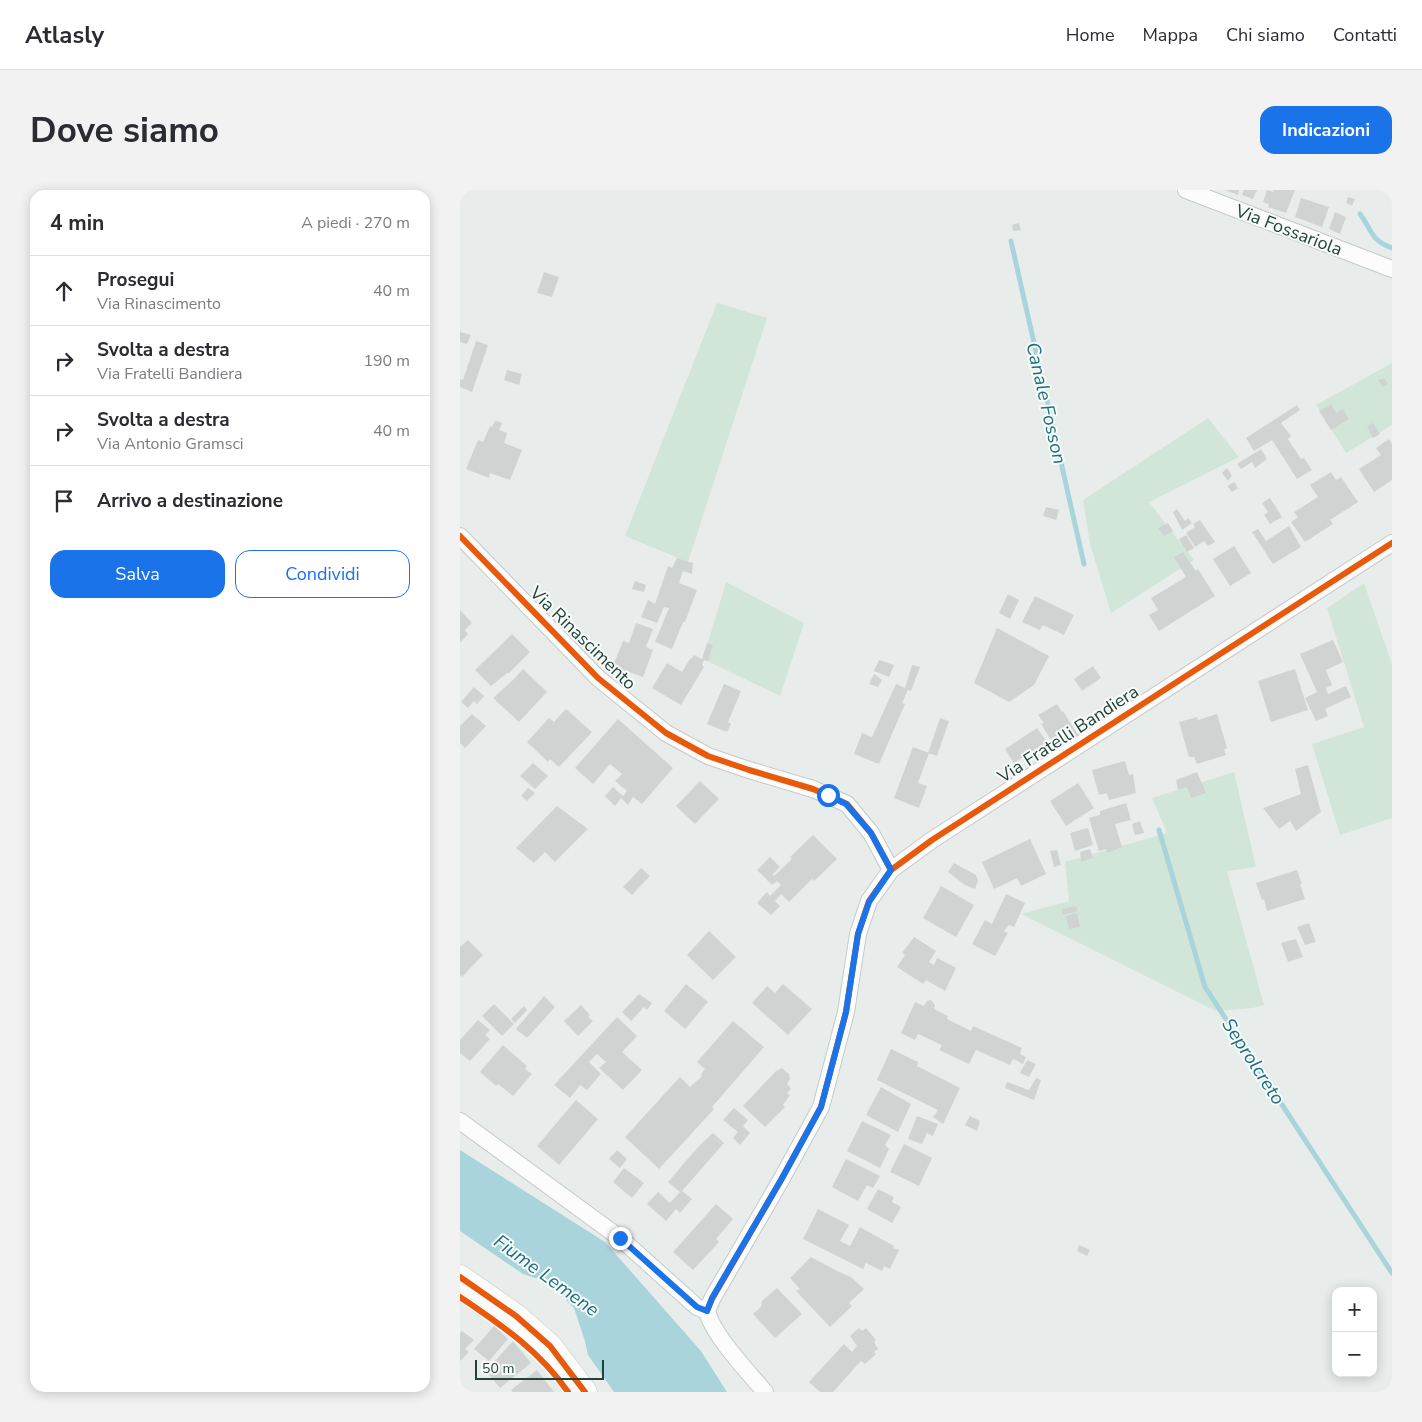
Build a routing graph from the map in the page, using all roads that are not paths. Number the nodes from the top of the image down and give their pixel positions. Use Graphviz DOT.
graph roads {
  1 [pos="1186,190"];
  2 [pos="1392,269"];
  3 [pos="460,536"];
  4 [pos="1392,543"];
  5 [pos="891,870"];
  6 [pos="460,1121"];
  7 [pos="460,1276"];
  8 [pos="707,1311"];
  9 [pos="581,1386"];
  10 [pos="764,1392"];
  1 -- 2 [label="street, Via Fossariola"];
  3 -- 5 [label="street, Via Rinascimento"];
  4 -- 5 [label="street, Via Fratelli Bandiera"];
  5 -- 8 [label="street, Via Fratelli Bandiera"];
  6 -- 8 [label="street"];
  7 -- 9 [label="main road"];
  8 -- 10 [label="street"];
}
